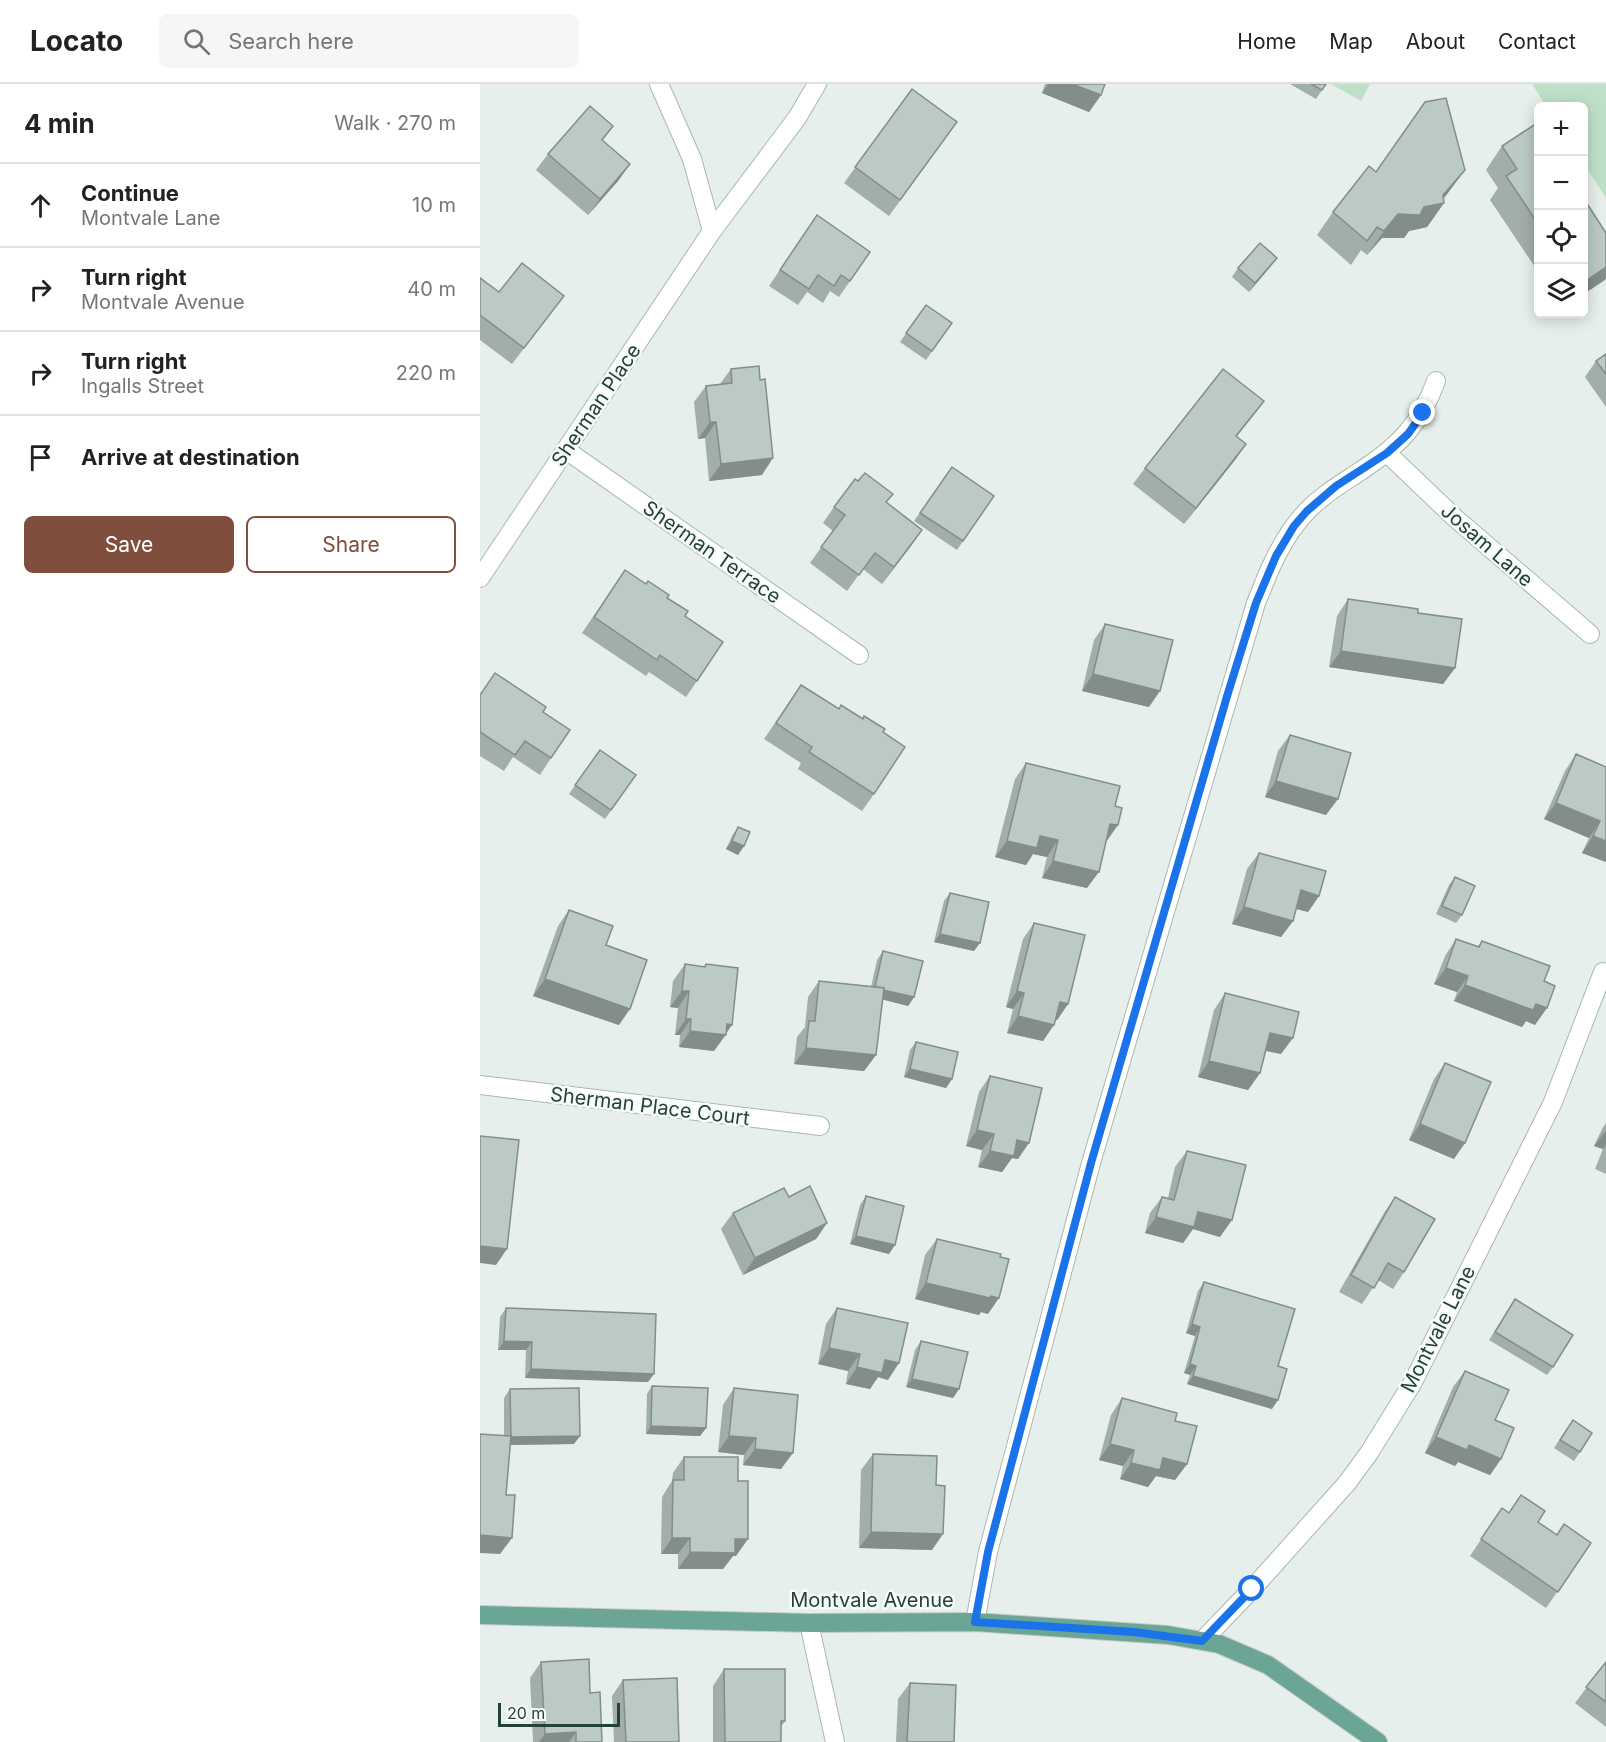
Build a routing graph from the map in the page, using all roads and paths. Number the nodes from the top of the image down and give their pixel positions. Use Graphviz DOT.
graph roads {
  1 [pos="659,84"];
  2 [pos="817,84"];
  3 [pos="712,231"];
  4 [pos="1436,381"];
  5 [pos="566,450"];
  6 [pos="1387,453"];
  7 [pos="480,578"];
  8 [pos="1590,634"];
  9 [pos="859,655"];
  10 [pos="1603,972"];
  11 [pos="480,1085"];
  12 [pos="820,1126"];
  13 [pos="480,1615"];
  14 [pos="975,1622"];
  15 [pos="809,1623"];
  16 [pos="1202,1641"];
  17 [pos="835,1742"];
  18 [pos="1378,1742"];
  1 -- 3 [label="street"];
  2 -- 3 [label="street, Sherman Place"];
  3 -- 5 [label="street, Sherman Place"];
  4 -- 6 [label="street"];
  5 -- 7 [label="street, Sherman Place"];
  5 -- 9 [label="street, Sherman Terrace"];
  6 -- 8 [label="street, Josam Lane"];
  6 -- 14 [label="street"];
  10 -- 16 [label="street, Montvale Lane"];
  11 -- 12 [label="street, Sherman Place Court"];
  13 -- 15 [label="main road, Montvale Avenue"];
  14 -- 15 [label="main road, Montvale Avenue"];
  14 -- 16 [label="main road, Montvale Avenue"];
  15 -- 17 [label="street"];
  16 -- 18 [label="main road, Montvale Avenue"];
}
